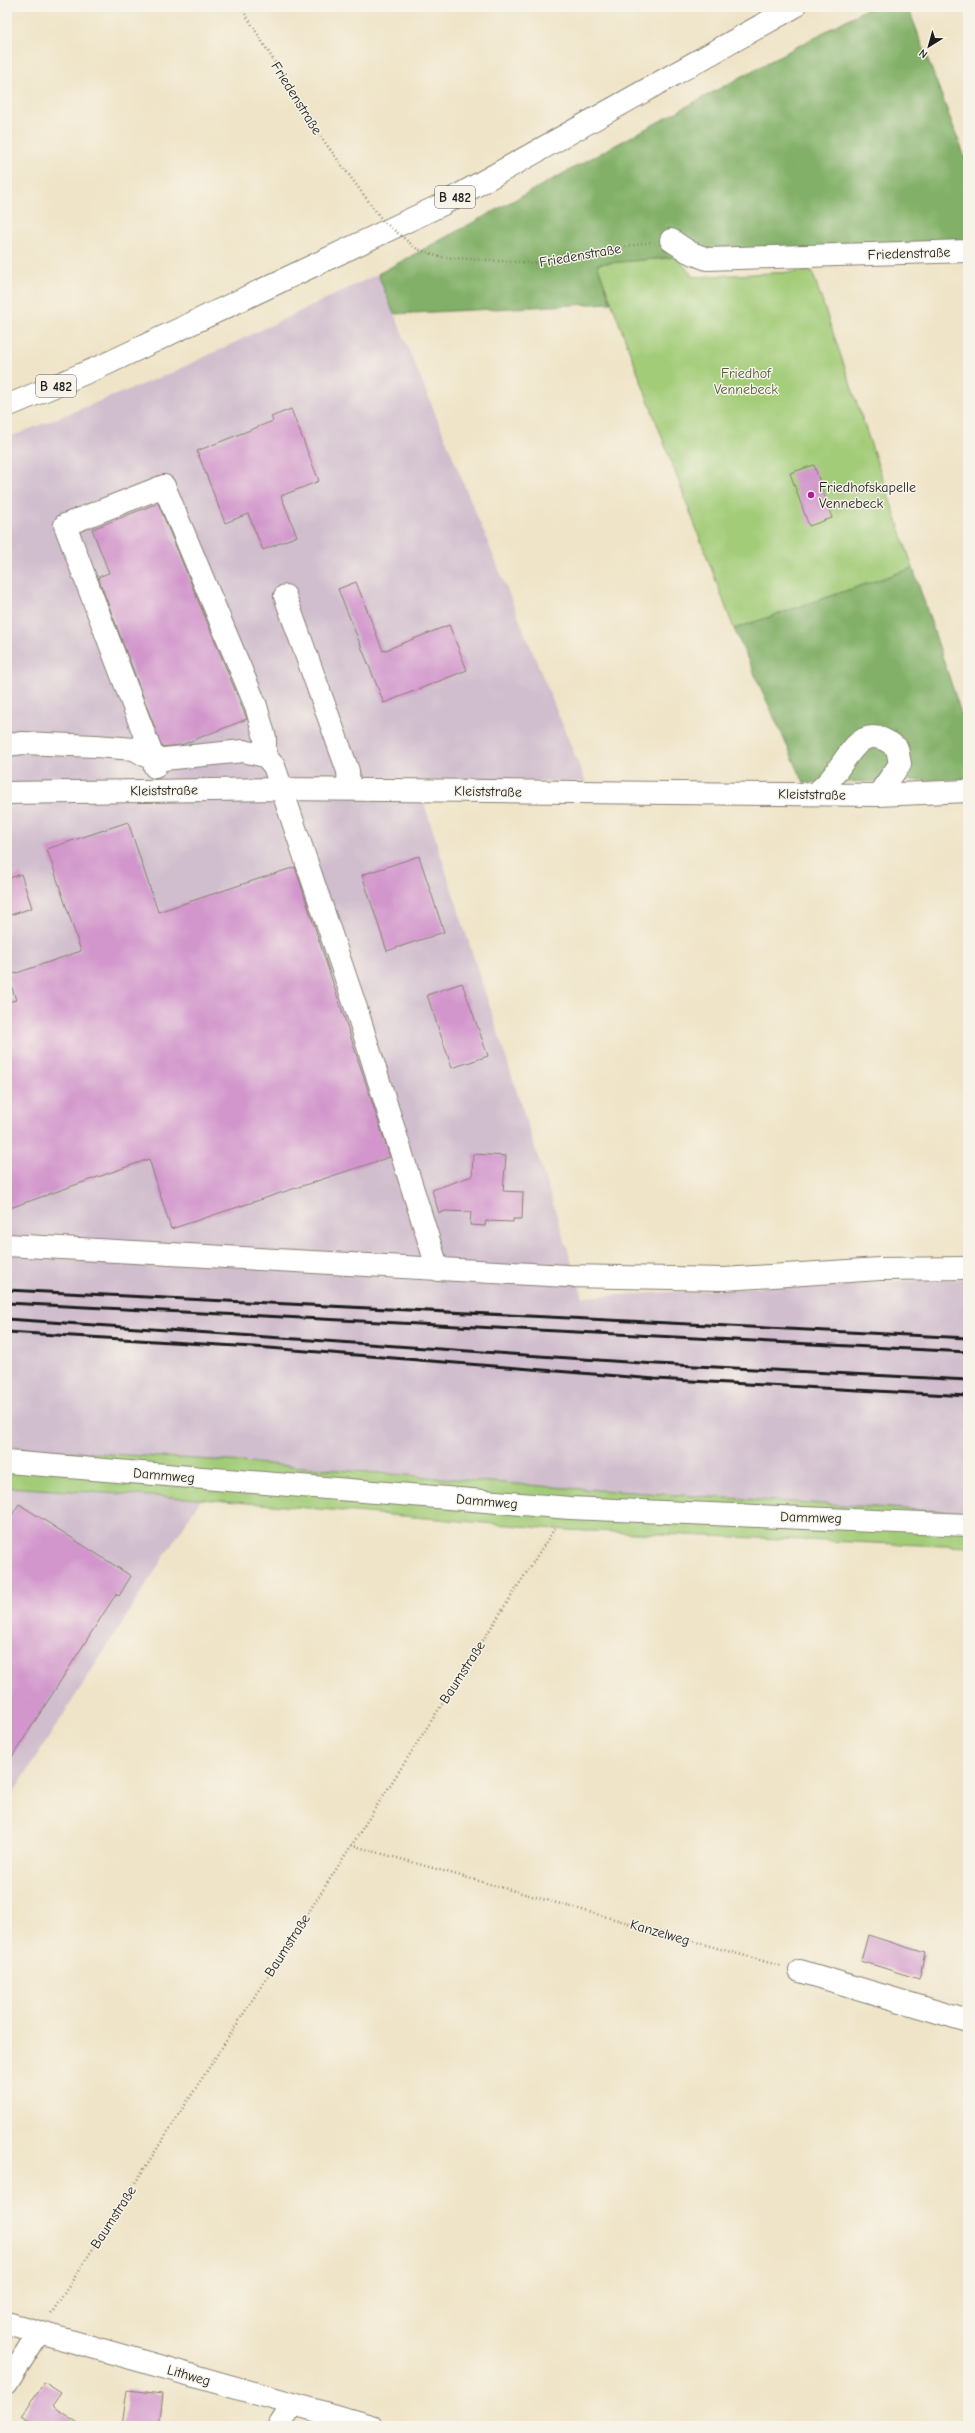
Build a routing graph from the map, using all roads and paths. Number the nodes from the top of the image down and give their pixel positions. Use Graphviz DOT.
graph roads {
  1 [pos="241,7"];
  2 [pos="794,7"];
  3 [pos="671,240"];
  4 [pos="968,251"];
  5 [pos="7,406"];
  6 [pos="285,596"];
  7 [pos="7,745"];
  8 [pos="265,756"];
  9 [pos="154,760"];
  10 [pos="281,789"];
  11 [pos="349,789"];
  12 [pos="158,790"];
  13 [pos="968,791"];
  14 [pos="7,793"];
  15 [pos="815,794"];
  16 [pos="878,795"];
  17 [pos="7,1245"];
  18 [pos="968,1268"];
  19 [pos="438,1270"];
  20 [pos="7,1462"];
  21 [pos="570,1508"];
  22 [pos="968,1525"];
  23 [pos="351,1845"];
  24 [pos="800,1971"];
  25 [pos="968,2021"];
  26 [pos="7,2323"];
  27 [pos="39,2332"];
  28 [pos="7,2383"];
  29 [pos="293,2405"];
  30 [pos="279,2426"];
  31 [pos="370,2426"];
  1 -- 3 [label="path, Friedenstraße, bridge"];
  2 -- 5 [label="street, B 482"];
  3 -- 4 [label="street, Friedenstraße"];
  6 -- 11 [label="street"];
  7 -- 9 [label="street"];
  8 -- 9 [label="street"];
  8 -- 9 [label="street"];
  8 -- 10 [label="street"];
  9 -- 12 [label="street"];
  10 -- 11 [label="street, Kleiststraße"];
  10 -- 12 [label="street, Kleiststraße"];
  10 -- 19 [label="street"];
  11 -- 15 [label="street, Kleiststraße"];
  12 -- 14 [label="street, Kleiststraße"];
  13 -- 16 [label="street, Kleiststraße"];
  15 -- 16 [label="street, Kleiststraße"];
  15 -- 16 [label="street"];
  17 -- 19 [label="street"];
  18 -- 19 [label="street"];
  20 -- 21 [label="street, Dammweg"];
  21 -- 22 [label="street, Dammweg"];
  21 -- 23 [label="path, Baumstraße"];
  23 -- 24 [label="path, Kanzelweg"];
  23 -- 27 [label="path, Baumstraße"];
  24 -- 25 [label="street"];
  26 -- 27 [label="street, Lithweg"];
  27 -- 28 [label="street"];
  27 -- 29 [label="street, Lithweg"];
  29 -- 30 [label="street"];
  29 -- 31 [label="street, Lithweg"];
}
